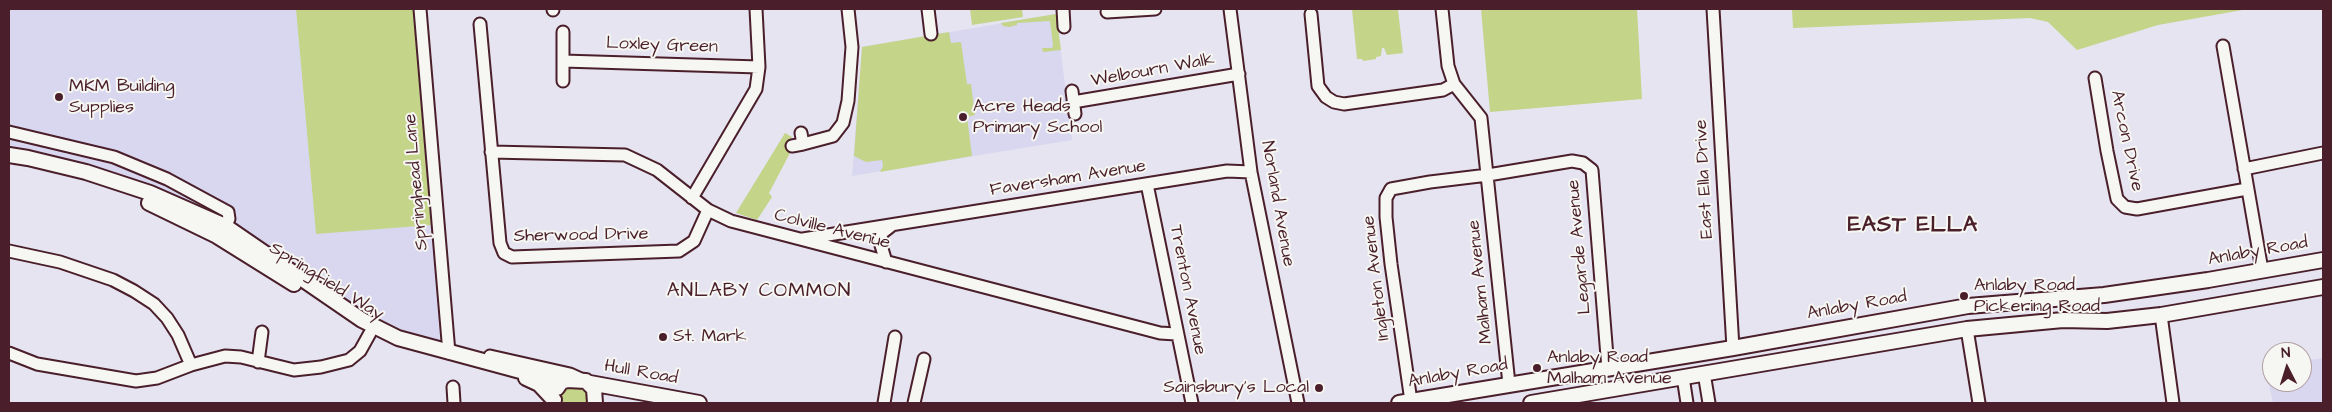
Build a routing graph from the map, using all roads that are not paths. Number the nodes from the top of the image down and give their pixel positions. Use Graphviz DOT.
graph roads {
  1 [pos="420,9"];
  2 [pos="756,9"];
  3 [pos="848,9"];
  4 [pos="928,9"];
  5 [pos="1136,9"];
  6 [pos="1155,9"];
  7 [pos="1230,9"];
  8 [pos="1442,9"];
  9 [pos="1713,9"];
  10 [pos="1107,12"];
  11 [pos="1316,21"];
  12 [pos="934,26"];
  13 [pos="478,30"];
  14 [pos="563,32"];
  15 [pos="2223,46"];
  16 [pos="563,61"];
  17 [pos="759,67"];
  18 [pos="1238,74"];
  19 [pos="2095,78"];
  20 [pos="563,81"];
  21 [pos="1454,84"];
  22 [pos="1073,102"];
  23 [pos="9,132"];
  24 [pos="799,141"];
  25 [pos="491,152"];
  26 [pos="2323,154"];
  27 [pos="9,155"];
  28 [pos="2244,169"];
  29 [pos="1251,172"];
  30 [pos="1488,175"];
  31 [pos="1147,184"];
  32 [pos="2247,189"];
  33 [pos="692,198"];
  34 [pos="708,210"];
  35 [pos="892,226"];
  36 [pos="221,231"];
  37 [pos="799,240"];
  38 [pos="9,251"];
  39 [pos="2323,260"];
  40 [pos="886,262"];
  41 [pos="2262,270"];
  42 [pos="2323,288"];
  43 [pos="2160,315"];
  44 [pos="260,329"];
  45 [pos="1967,330"];
  46 [pos="370,333"];
  47 [pos="1176,334"];
  48 [pos="894,337"];
  49 [pos="1733,348"];
  50 [pos="9,353"];
  51 [pos="449,353"];
  52 [pos="477,354"];
  53 [pos="924,359"];
  54 [pos="258,362"];
  55 [pos="191,365"];
  56 [pos="1608,369"];
  57 [pos="1704,374"];
  58 [pos="1683,377"];
  59 [pos="561,382"];
  60 [pos="586,382"];
  61 [pos="1509,384"];
  62 [pos="453,387"];
  63 [pos="685,400"];
  64 [pos="554,402"];
  65 [pos="1405,402"];
  66 [pos="454,403"];
  67 [pos="595,403"];
  68 [pos="653,403"];
  69 [pos="699,403"];
  70 [pos="884,403"];
  71 [pos="914,403"];
  72 [pos="1192,403"];
  73 [pos="1298,403"];
  74 [pos="1532,403"];
  75 [pos="1687,403"];
  76 [pos="1709,403"];
  77 [pos="1979,403"];
  78 [pos="2173,403"];
  1 -- 51 [label="street, Springhead Lane"];
  2 -- 17 [label="street"];
  3 -- 24 [label="street"];
  4 -- 12 [label="street"];
  5 -- 6 [label="street"];
  5 -- 10 [label="street"];
  7 -- 18 [label="street, Norland Avenue"];
  8 -- 21 [label="street"];
  9 -- 49 [label="street, East Ella Drive"];
  11 -- 21 [label="street"];
  13 -- 25 [label="street, Sherwood Drive"];
  14 -- 16 [label="street"];
  15 -- 28 [label="street"];
  16 -- 17 [label="street, Loxley Green"];
  16 -- 20 [label="street"];
  17 -- 33 [label="street"];
  18 -- 22 [label="street, Welbourn Walk"];
  18 -- 29 [label="street, Norland Avenue"];
  19 -- 32 [label="street, Arcon Drive"];
  21 -- 30 [label="street, Malham Avenue"];
  23 -- 36 [label="street"];
  25 -- 33 [label="street, Colville Avenue"];
  25 -- 34 [label="street, Sherwood Drive"];
  26 -- 28 [label="street"];
  27 -- 36 [label="main road, Springfield Way"];
  28 -- 32 [label="street"];
  29 -- 31 [label="street, Faversham Avenue"];
  29 -- 73 [label="street, Norland Avenue"];
  30 -- 56 [label="street, Legarde Avenue"];
  30 -- 61 [label="street, Malham Avenue"];
  30 -- 65 [label="street, Ingleton Avenue"];
  31 -- 35 [label="street, Faversham Avenue"];
  31 -- 47 [label="street, Trenton Avenue"];
  32 -- 41 [label="street"];
  33 -- 34 [label="street, Colville Avenue"];
  34 -- 37 [label="street, Colville Avenue"];
  35 -- 37 [label="street, Faversham Avenue"];
  35 -- 40 [label="street"];
  36 -- 46 [label="main road, Springfield Way"];
  36 -- 51 [label="main road, Springfield Way"];
  37 -- 40 [label="street, Colville Avenue"];
  38 -- 55 [label="street"];
  39 -- 41 [label="main road, Anlaby Road"];
  40 -- 47 [label="street, Colville Avenue"];
  41 -- 49 [label="main road, Anlaby Road"];
  42 -- 43 [label="main road"];
  43 -- 45 [label="main road"];
  43 -- 78 [label="street"];
  44 -- 54 [label="street"];
  45 -- 57 [label="main road"];
  45 -- 77 [label="street"];
  46 -- 54 [label="street"];
  46 -- 64 [label="main road, Springfield Way"];
  47 -- 72 [label="street, Trenton Avenue"];
  48 -- 70 [label="street"];
  49 -- 56 [label="main road, Anlaby Road"];
  50 -- 55 [label="street"];
  51 -- 59 [label="main road, Springfield Way"];
  52 -- 60 [label="street"];
  53 -- 71 [label="street"];
  54 -- 55 [label="street"];
  56 -- 61 [label="main road, Anlaby Road"];
  57 -- 58 [label="main road"];
  57 -- 76 [label="street"];
  58 -- 74 [label="main road"];
  58 -- 75 [label="street"];
  59 -- 60 [label="main road, Hull Road"];
  59 -- 64 [label="main road"];
  60 -- 63 [label="main road, Hull Road"];
  60 -- 67 [label="main road"];
  61 -- 65 [label="main road, Anlaby Road"];
  62 -- 66 [label="street"];
  63 -- 68 [label="main road, Hull Road"];
  63 -- 69 [label="main road, Hull Road"];
}
